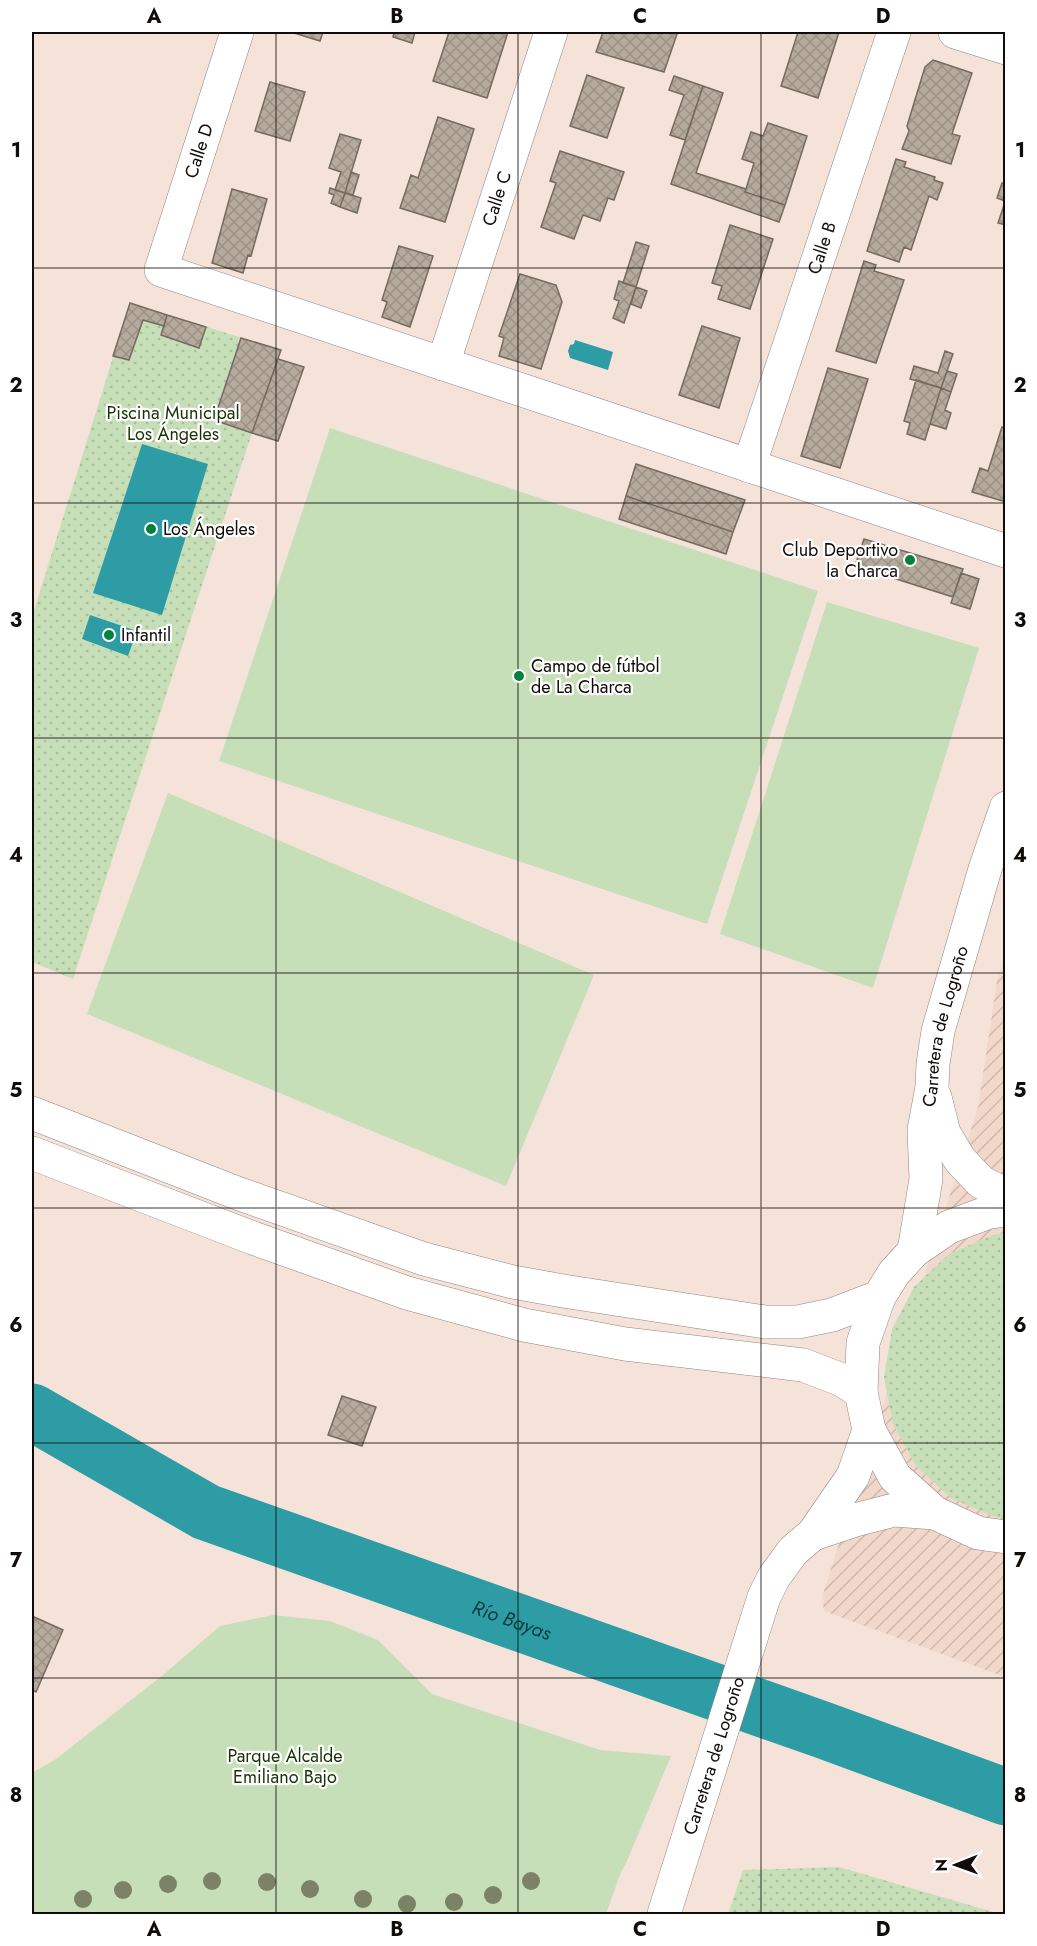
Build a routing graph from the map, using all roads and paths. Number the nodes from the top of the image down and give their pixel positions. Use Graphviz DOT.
graph roads {
  1 [pos="237,32"];
  2 [pos="550,32"];
  3 [pos="894,32"];
  4 [pos="955,32"];
  5 [pos="1005,48"];
  6 [pos="443,364"];
  7 [pos="749,466"];
  8 [pos="1005,551"];
  9 [pos="1005,808"];
  10 [pos="932,1086"];
  11 [pos="32,1113"];
  12 [pos="32,1153"];
  13 [pos="1005,1195"];
  14 [pos="1005,1210"];
  15 [pos="914,1251"];
  16 [pos="879,1297"];
  17 [pos="861,1392"];
  18 [pos="869,1430"];
  19 [pos="935,1513"];
  20 [pos="813,1534"];
  21 [pos="1005,1537"];
  22 [pos="664,1914"];
  1 -- 6 [label="street, Calle D"];
  2 -- 6 [label="street, Calle C"];
  3 -- 7 [label="street, Calle B"];
  4 -- 5 [label="street"];
  6 -- 7 [label="street"];
  7 -- 8 [label="street"];
  9 -- 10 [label="street, Carretera de Logroño"];
  10 -- 13 [label="street"];
  10 -- 15 [label="street, Carretera de Logroño"];
  11 -- 16 [label="street"];
  12 -- 17 [label="street"];
  14 -- 15 [label="street"];
  15 -- 16 [label="street"];
  16 -- 17 [label="street"];
  17 -- 18 [label="street"];
  18 -- 19 [label="street"];
  18 -- 20 [label="street"];
  19 -- 20 [label="street"];
  19 -- 21 [label="street"];
  20 -- 22 [label="street, Carretera de Logroño"];
}
